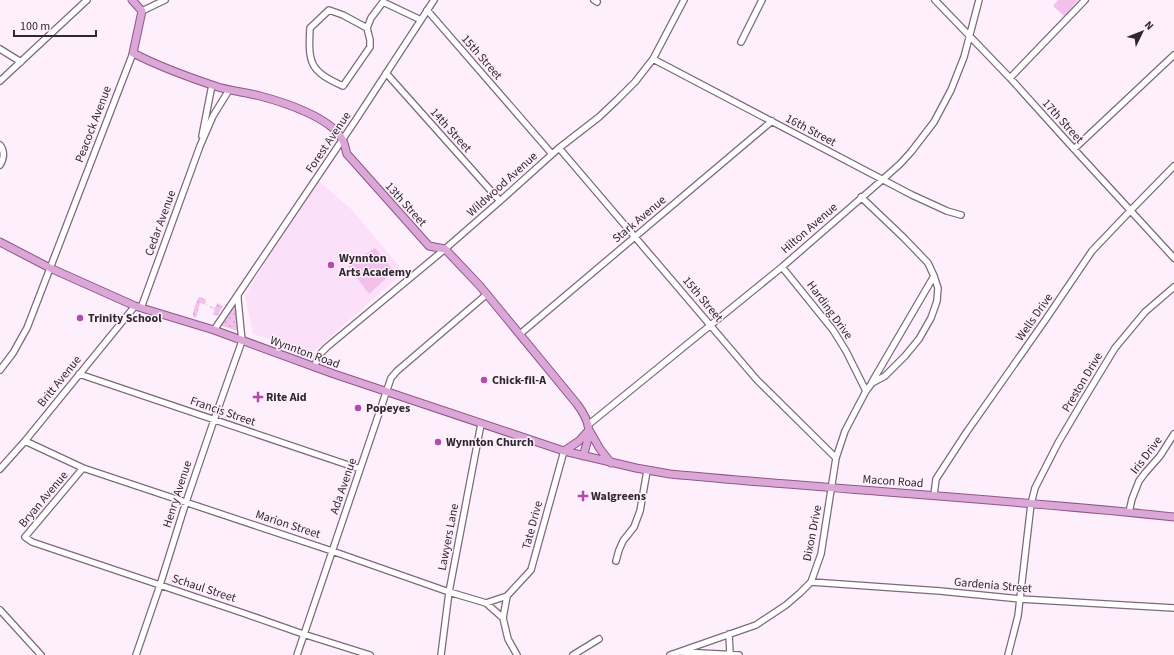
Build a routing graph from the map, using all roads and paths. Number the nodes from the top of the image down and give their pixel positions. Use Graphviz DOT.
graph roads {
  1 [pos="87,0"];
  2 [pos="132,0"];
  3 [pos="165,0"];
  4 [pos="434,0"];
  5 [pos="684,0"];
  6 [pos="762,0"];
  7 [pos="935,0"];
  8 [pos="979,0"];
  9 [pos="1085,0"];
  10 [pos="428,10"];
  11 [pos="142,11"];
  12 [pos="421,20"];
  13 [pos="367,28"];
  14 [pos="970,37"];
  15 [pos="741,42"];
  16 [pos="0,49"];
  17 [pos="133,53"];
  18 [pos="1174,55"];
  19 [pos="653,59"];
  20 [pos="21,62"];
  21 [pos="386,74"];
  22 [pos="1010,78"];
  23 [pos="0,82"];
  24 [pos="212,85"];
  25 [pos="229,90"];
  26 [pos="772,121"];
  27 [pos="342,139"];
  28 [pos="0,145"];
  29 [pos="200,146"];
  30 [pos="559,148"];
  31 [pos="1074,149"];
  32 [pos="552,154"];
  33 [pos="0,165"];
  34 [pos="1174,166"];
  35 [pos="882,180"];
  36 [pos="861,197"];
  37 [pos="500,201"];
  38 [pos="1131,210"];
  39 [pos="961,215"];
  40 [pos="636,237"];
  41 [pos="0,242"];
  42 [pos="445,249"];
  43 [pos="1174,258"];
  44 [pos="782,267"];
  45 [pos="50,268"];
  46 [pos="934,276"];
  47 [pos="1174,287"];
  48 [pos="487,294"];
  49 [pos="238,295"];
  50 [pos="138,307"];
  51 [pos="711,325"];
  52 [pos="214,330"];
  53 [pos="520,334"];
  54 [pos="242,341"];
  55 [pos="314,367"];
  56 [pos="0,370"];
  57 [pos="79,374"];
  58 [pos="872,383"];
  59 [pos="866,391"];
  60 [pos="386,392"];
  61 [pos="214,420"];
  62 [pos="481,424"];
  63 [pos="589,427"];
  64 [pos="1174,434"];
  65 [pos="25,441"];
  66 [pos="564,451"];
  67 [pos="583,456"];
  68 [pos="836,458"];
  69 [pos="610,462"];
  70 [pos="83,468"];
  71 [pos="0,469"];
  72 [pos="360,469"];
  73 [pos="647,471"];
  74 [pos="831,487"];
  75 [pos="934,495"];
  76 [pos="186,502"];
  77 [pos="1031,504"];
  78 [pos="1130,512"];
  79 [pos="1174,517"];
  80 [pos="32,542"];
  81 [pos="332,551"];
  82 [pos="616,561"];
  83 [pos="811,582"];
  84 [pos="160,585"];
  85 [pos="449,592"];
  86 [pos="507,596"];
  87 [pos="1020,599"];
  88 [pos="486,603"];
  89 [pos="1174,608"];
  90 [pos="0,610"];
  91 [pos="504,618"];
  92 [pos="303,634"];
  93 [pos="729,634"];
  94 [pos="599,639"];
  95 [pos="677,652"];
  96 [pos="730,654"];
  97 [pos="41,655"];
  98 [pos="136,655"];
  99 [pos="297,655"];
  100 [pos="370,655"];
  101 [pos="441,655"];
  102 [pos="517,655"];
  103 [pos="573,655"];
  104 [pos="670,655"];
  105 [pos="739,655"];
  106 [pos="1008,655"];
  1 -- 20 [label="street"];
  2 -- 11 [label="main road"];
  3 -- 11 [label="street"];
  4 -- 10 [label="street, Forest Avenue"];
  5 -- 19 [label="street, Wildwood Avenue"];
  6 -- 15 [label="street"];
  7 -- 14 [label="street, 17th Street"];
  8 -- 14 [label="street, Hilton Avenue"];
  9 -- 22 [label="street"];
  10 -- 12 [label="street, Forest Avenue"];
  10 -- 32 [label="street, 15th Street"];
  11 -- 17 [label="main road, Peacock Avenue"];
  12 -- 13 [label="street"];
  12 -- 21 [label="street, Forest Avenue"];
  13 -- 13 [label="street"];
  14 -- 22 [label="street, 17th Street"];
  14 -- 35 [label="street, Hilton Avenue"];
  16 -- 20 [label="street"];
  17 -- 24 [label="main road, 13th Street"];
  17 -- 45 [label="street, Peacock Avenue"];
  18 -- 31 [label="street"];
  19 -- 26 [label="street, 16th Street"];
  19 -- 30 [label="street, Wildwood Avenue"];
  20 -- 23 [label="street"];
  21 -- 27 [label="street, Forest Avenue"];
  21 -- 37 [label="street, 14th Street"];
  22 -- 31 [label="street, 17th Street"];
  24 -- 25 [label="main road, 13th Street"];
  24 -- 29 [label="street"];
  25 -- 27 [label="main road, 13th Street"];
  25 -- 29 [label="street"];
  26 -- 35 [label="street, 16th Street"];
  26 -- 40 [label="street, Stark Avenue"];
  27 -- 42 [label="main road, 13th Street"];
  27 -- 49 [label="street, Forest Avenue"];
  28 -- 33 [label="street"];
  29 -- 50 [label="street, Cedar Avenue"];
  30 -- 32 [label="street, Wildwood Avenue"];
  30 -- 40 [label="street, 15th Street"];
  31 -- 38 [label="street, 17th Street"];
  32 -- 37 [label="street, Wildwood Avenue"];
  34 -- 38 [label="street, Wells Drive"];
  35 -- 36 [label="street, Hilton Avenue"];
  35 -- 39 [label="street, 16th Street"];
  36 -- 44 [label="street, Hilton Avenue"];
  36 -- 46 [label="street, Dixon Drive"];
  37 -- 42 [label="street, Wildwood Avenue"];
  38 -- 43 [label="street, 17th Street"];
  38 -- 75 [label="street, Wells Drive"];
  40 -- 51 [label="street, 15th Street"];
  40 -- 53 [label="street, Stark Avenue"];
  41 -- 45 [label="main road, Wynnton Road"];
  42 -- 48 [label="main road, 13th Street"];
  42 -- 55 [label="street, Wildwood Avenue"];
  44 -- 51 [label="street, Hilton Avenue"];
  44 -- 59 [label="street, Harding Drive"];
  45 -- 50 [label="main road, Wynnton Road"];
  45 -- 56 [label="street, Peacock Avenue"];
  46 -- 58 [label="street, Dixon Drive"];
  46 -- 58 [label="street, Dixon Drive"];
  47 -- 77 [label="street, Preston Drive"];
  48 -- 53 [label="main road, 13th Street"];
  48 -- 60 [label="street"];
  49 -- 52 [label="street, Forest Avenue"];
  49 -- 54 [label="street"];
  50 -- 52 [label="main road, Wynnton Road"];
  50 -- 57 [label="street, Britt Avenue"];
  51 -- 63 [label="street, Hilton Avenue"];
  51 -- 68 [label="street, 15th Street"];
  52 -- 54 [label="main road, Wynnton Road"];
  53 -- 63 [label="main road, 13th Street"];
  54 -- 55 [label="main road, Wynnton Road"];
  54 -- 61 [label="street, Henry Avenue"];
  55 -- 60 [label="main road, Wynnton Road"];
  57 -- 61 [label="street, Francis Street"];
  57 -- 65 [label="street, Britt Avenue"];
  58 -- 59 [label="street, Dixon Drive"];
  59 -- 68 [label="street, Dixon Drive"];
  60 -- 62 [label="main road, Wynnton Road"];
  60 -- 72 [label="street, Ada Avenue"];
  61 -- 72 [label="street, Francis Street"];
  61 -- 76 [label="street, Henry Avenue"];
  62 -- 66 [label="main road, Wynnton Road"];
  62 -- 85 [label="street, Lawyers Lane"];
  63 -- 66 [label="main road"];
  63 -- 67 [label="main road"];
  63 -- 69 [label="main road, 13th Street"];
  64 -- 78 [label="street, Iris Drive"];
  65 -- 70 [label="street, Marion Street"];
  65 -- 71 [label="street, Britt Avenue"];
  66 -- 67 [label="main road, Wynnton Road"];
  66 -- 86 [label="street, Tate Drive"];
  67 -- 69 [label="main road, Wynnton Road"];
  68 -- 74 [label="street, Dixon Drive"];
  69 -- 73 [label="main road, Macon Road"];
  70 -- 76 [label="street, Marion Street"];
  70 -- 80 [label="street, Bryan Avenue"];
  72 -- 81 [label="street, Ada Avenue"];
  73 -- 74 [label="main road, Macon Road"];
  73 -- 82 [label="street"];
  74 -- 75 [label="main road, Macon Road"];
  74 -- 83 [label="street, Dixon Drive"];
  75 -- 77 [label="main road, Macon Road"];
  76 -- 81 [label="street, Marion Street"];
  76 -- 84 [label="street, Henry Avenue"];
  77 -- 78 [label="main road, Macon Road"];
  77 -- 87 [label="street, Preston Drive"];
  78 -- 79 [label="main road, Macon Road"];
  80 -- 84 [label="street, Schaul Street"];
  81 -- 85 [label="street, Marion Street"];
  81 -- 92 [label="street, Ada Avenue"];
  83 -- 87 [label="street, Gardenia Street"];
  83 -- 93 [label="street, Dixon Drive"];
  84 -- 92 [label="street, Schaul Street"];
  84 -- 98 [label="street, Henry Avenue"];
  85 -- 88 [label="street, Marion Street"];
  85 -- 101 [label="street, Lawyers Lane"];
  86 -- 88 [label="street, Tate Drive"];
  86 -- 91 [label="street"];
  87 -- 89 [label="street, Gardenia Street"];
  87 -- 106 [label="street, Preston Drive"];
  88 -- 91 [label="street, Marion Street"];
  90 -- 97 [label="street"];
  91 -- 102 [label="street"];
  92 -- 99 [label="street, Ada Avenue"];
  92 -- 100 [label="street, Schaul Street"];
  93 -- 95 [label="street, Dixon Drive"];
  93 -- 96 [label="street"];
  94 -- 103 [label="street"];
  95 -- 96 [label="street"];
  95 -- 104 [label="street, Dixon Drive"];
  96 -- 105 [label="street"];
}
